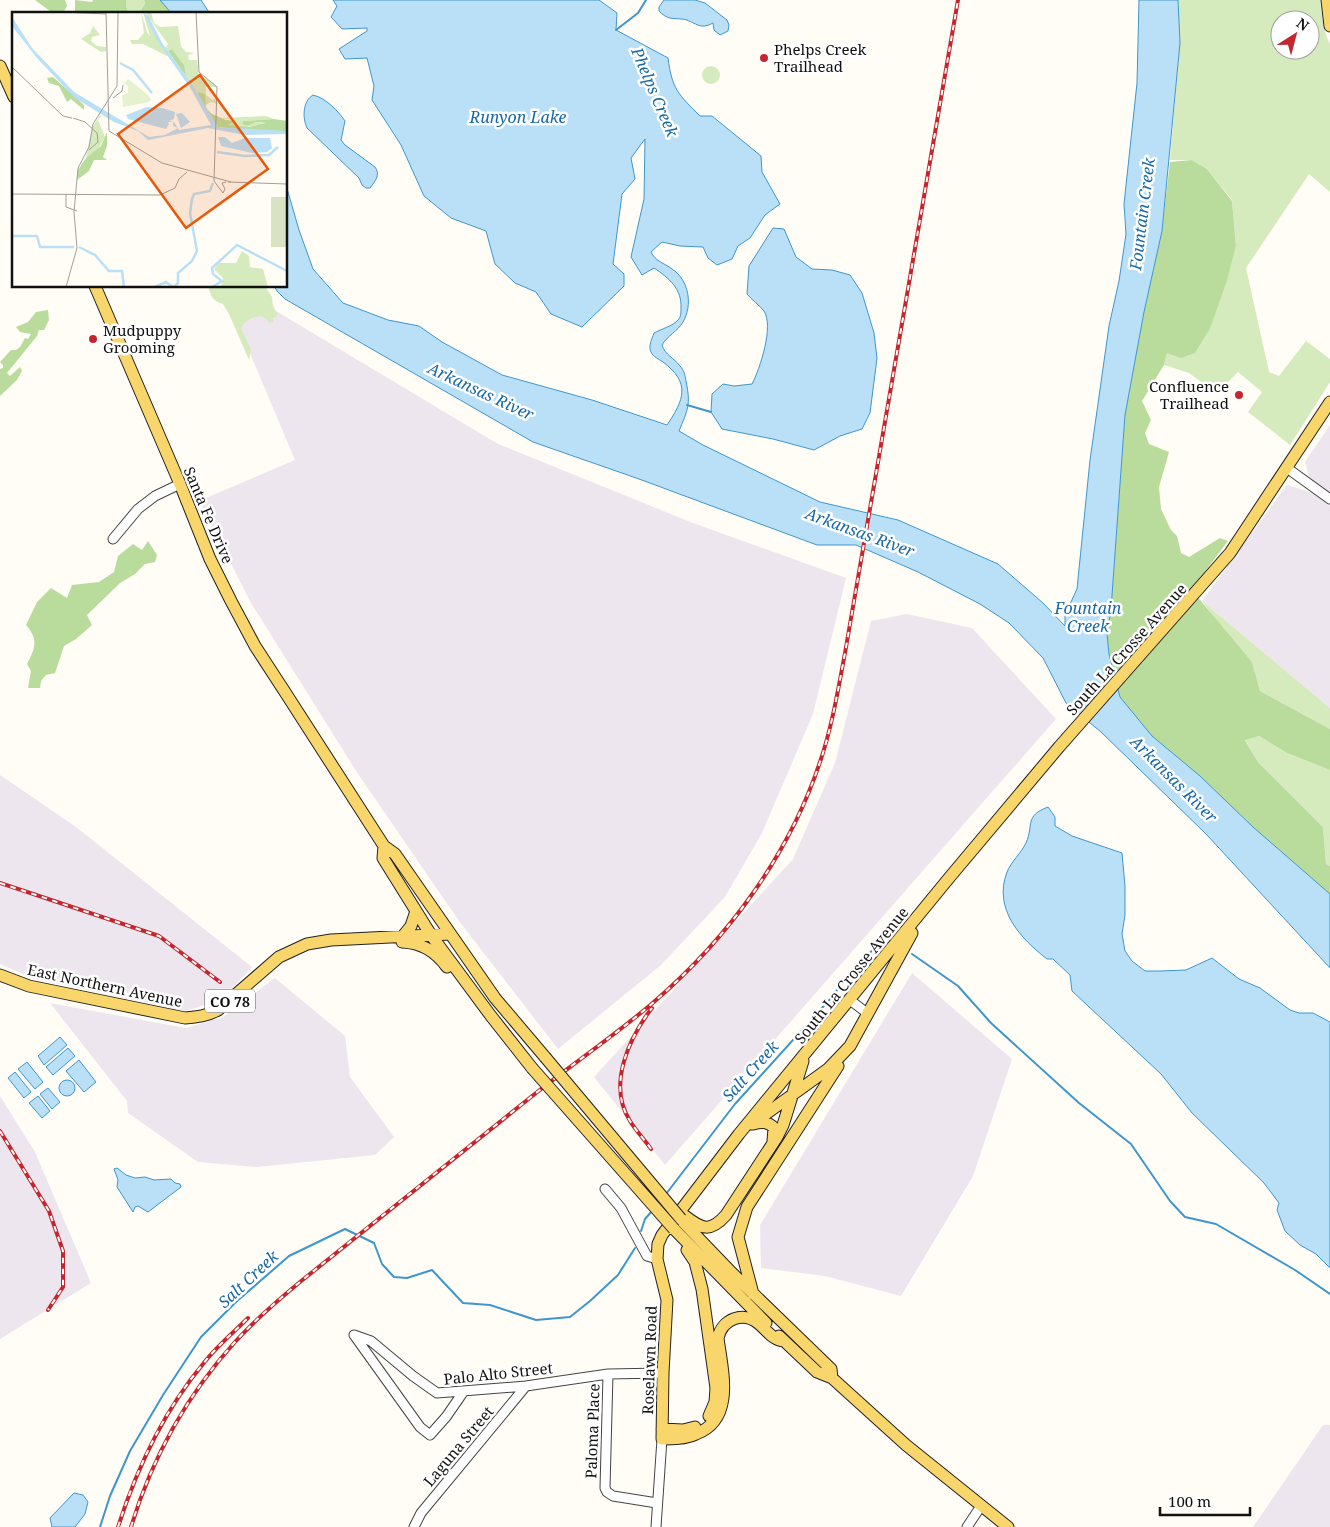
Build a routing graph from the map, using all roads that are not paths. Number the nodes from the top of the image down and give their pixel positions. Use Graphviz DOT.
graph roads {
  1 [pos="1327,0"];
  2 [pos="1330,26"];
  3 [pos="0,66"];
  4 [pos="12,93"];
  5 [pos="96,288"];
  6 [pos="1330,402"];
  7 [pos="1287,468"];
  8 [pos="180,484"];
  9 [pos="1330,498"];
  10 [pos="113,539"];
  11 [pos="384,846"];
  12 [pos="928,904"];
  13 [pos="416,911"];
  14 [pos="450,934"];
  15 [pos="431,935"];
  16 [pos="402,936"];
  17 [pos="363,938"];
  18 [pos="0,975"];
  19 [pos="850,1000"];
  20 [pos="486,1010"];
  21 [pos="867,1013"];
  22 [pos="850,1046"];
  23 [pos="805,1055"];
  24 [pos="792,1096"];
  25 [pos="753,1124"];
  26 [pos="739,1134"];
  27 [pos="772,1144"];
  28 [pos="605,1189"];
  29 [pos="686,1204"];
  30 [pos="680,1222"];
  31 [pos="657,1259"];
  32 [pos="754,1294"];
  33 [pos="784,1341"];
  34 [pos="663,1373"];
  35 [pos="608,1374"];
  36 [pos="832,1378"];
  37 [pos="526,1386"];
  38 [pos="464,1390"];
  39 [pos="662,1434"];
  40 [pos="657,1503"];
  41 [pos="981,1506"];
  42 [pos="414,1527"];
  43 [pos="656,1527"];
  44 [pos="966,1527"];
  45 [pos="1008,1527"];
  1 -- 2 [label="main road"];
  3 -- 4 [label="main road"];
  5 -- 8 [label="main road, Santa Fe Drive"];
  6 -- 7 [label="main road, South La Crosse Avenue"];
  7 -- 9 [label="street"];
  7 -- 12 [label="main road, South La Crosse Avenue"];
  8 -- 10 [label="street"];
  8 -- 11 [label="main road, Santa Fe Drive"];
  11 -- 13 [label="main road"];
  11 -- 14 [label="main road"];
  12 -- 19 [label="main road, South La Crosse Avenue"];
  12 -- 21 [label="main road, South La Crosse Avenue"];
  13 -- 15 [label="main road"];
  13 -- 16 [label="main road"];
  14 -- 15 [label="main road, East Northern Avenue / CO 78"];
  14 -- 30 [label="main road, bridge"];
  15 -- 16 [label="main road, East Northern Avenue / CO 78"];
  15 -- 20 [label="main road"];
  16 -- 17 [label="main road, East Northern Avenue / CO 78"];
  17 -- 18 [label="main road, East Northern Avenue / CO 78"];
  17 -- 20 [label="main road"];
  19 -- 21 [label="street"];
  19 -- 23 [label="main road, South La Crosse Avenue"];
  20 -- 30 [label="main road, bridge"];
  21 -- 22 [label="main road, South La Crosse Avenue"];
  22 -- 24 [label="main road, South La Crosse Avenue"];
  22 -- 32 [label="main road"];
  23 -- 24 [label="main road"];
  23 -- 26 [label="main road, South La Crosse Avenue"];
  24 -- 25 [label="main road, South La Crosse Avenue"];
  24 -- 27 [label="main road"];
  25 -- 26 [label="main road, South La Crosse Avenue"];
  25 -- 27 [label="main road"];
  26 -- 29 [label="main road, South La Crosse Avenue"];
  27 -- 30 [label="main road"];
  28 -- 31 [label="street"];
  29 -- 31 [label="main road, Roselawn Road"];
  30 -- 32 [label="main road"];
  30 -- 33 [label="main road"];
  30 -- 39 [label="main road"];
  31 -- 34 [label="main road, Roselawn Road"];
  32 -- 36 [label="main road"];
  33 -- 36 [label="main road"];
  33 -- 39 [label="main road"];
  34 -- 35 [label="street, Palo Alto Street"];
  34 -- 39 [label="main road, Roselawn Road"];
  35 -- 37 [label="street, Palo Alto Street"];
  35 -- 40 [label="street, Paloma Place"];
  36 -- 41 [label="main road"];
  37 -- 38 [label="street, Palo Alto Street"];
  37 -- 42 [label="street, Laguna Street"];
  38 -- 38 [label="street, Palo Alto Street"];
  39 -- 40 [label="street, Roselawn Road"];
  40 -- 43 [label="street, Roselawn Road"];
  41 -- 44 [label="street"];
  41 -- 45 [label="main road"];
}
